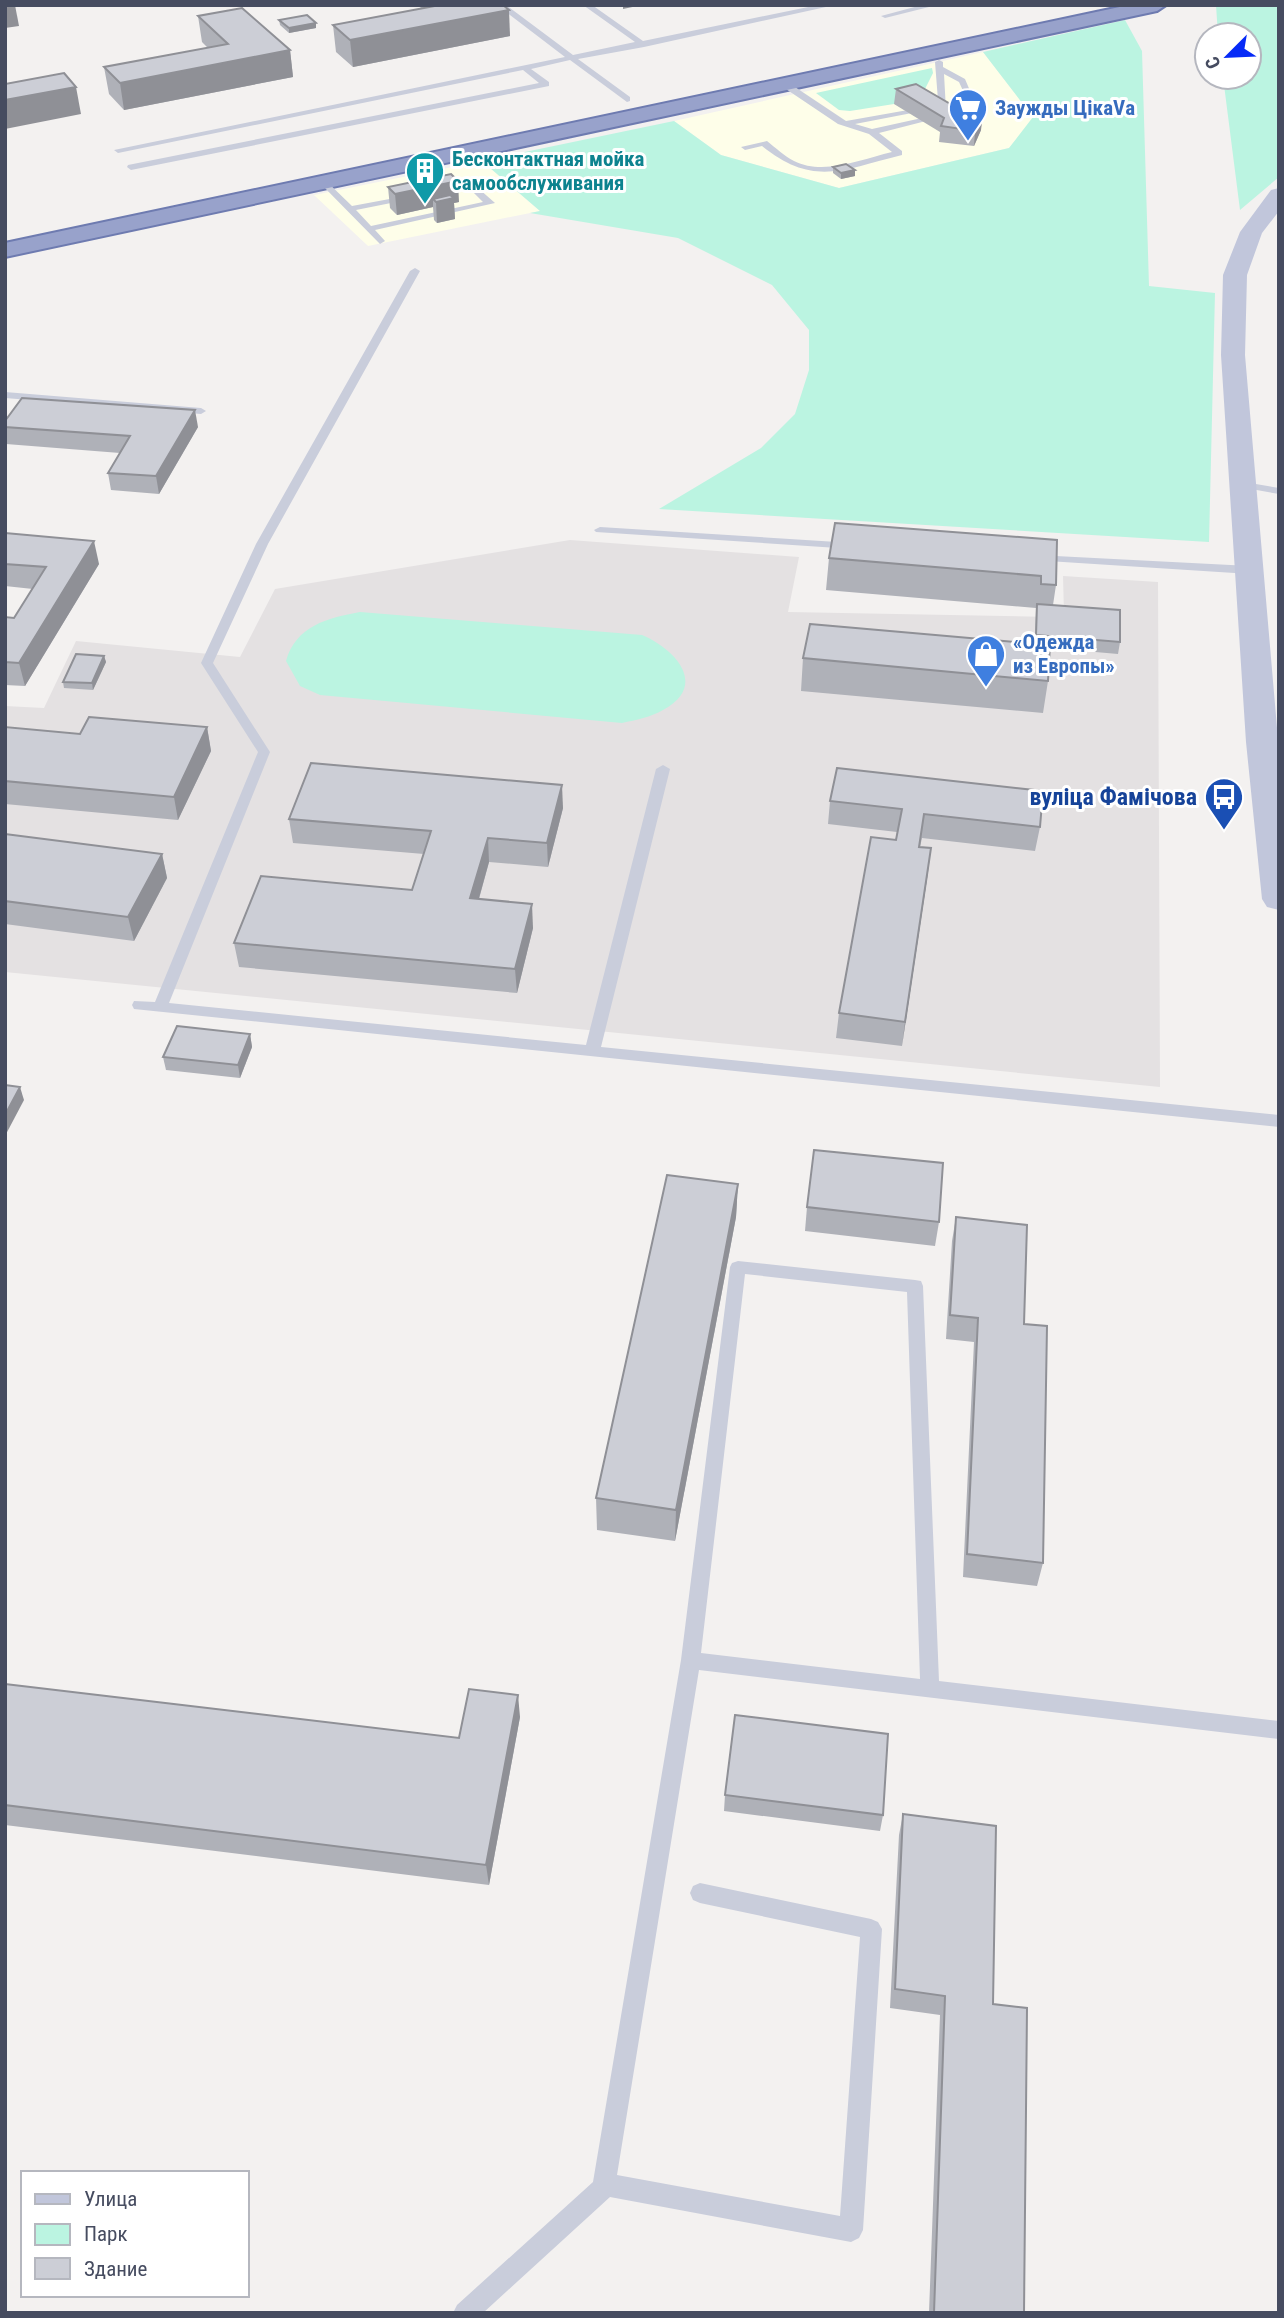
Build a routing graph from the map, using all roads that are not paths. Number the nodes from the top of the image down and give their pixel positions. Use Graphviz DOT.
graph roads {
  1 [pos="500,5"];
  2 [pos="587,5"];
  3 [pos="831,5"];
  4 [pos="933,5"];
  5 [pos="1085,5"];
  6 [pos="1157,5"];
  7 [pos="885,16"];
  8 [pos="644,45"];
  9 [pos="575,59"];
  10 [pos="937,60"];
  11 [pos="527,69"];
  12 [pos="783,83"];
  13 [pos="627,99"];
  14 [pos="311,112"];
  15 [pos="909,113"];
  16 [pos="258,122"];
  17 [pos="841,122"];
  18 [pos="328,128"];
  19 [pos="872,132"];
  20 [pos="275,138"];
  21 [pos="744,147"];
  22 [pos="118,150"];
  23 [pos="131,167"];
  24 [pos="323,181"];
  25 [pos="431,192"];
  26 [pos="418,195"];
  27 [pos="1279,195"];
  28 [pos="378,203"];
  29 [pos="349,209"];
  30 [pos="397,223"];
  31 [pos="368,229"];
  32 [pos="5,231"];
  33 [pos="380,241"];
  34 [pos="5,250"];
  35 [pos="415,271"];
  36 [pos="5,395"];
  37 [pos="201,411"];
  38 [pos="1244,485"];
  39 [pos="1279,491"];
  40 [pos="600,530"];
  41 [pos="861,547"];
  42 [pos="1025,557"];
  43 [pos="1250,570"];
  44 [pos="663,769"];
  45 [pos="1279,899"];
  46 [pos="139,1005"];
  47 [pos="160,1008"];
  48 [pos="592,1052"];
  49 [pos="1279,1121"];
  50 [pos="691,1660"];
  51 [pos="930,1688"];
  52 [pos="1279,1730"];
  53 [pos="700,1893"];
  54 [pos="604,2185"];
  55 [pos="465,2313"];
  1 -- 9 [label="lane"];
  2 -- 8 [label="lane"];
  3 -- 8 [label="lane"];
  4 -- 7 [label="lane"];
  5 -- 13 [label="highway"];
  6 -- 10 [label="highway"];
  8 -- 9 [label="lane"];
  9 -- 11 [label="lane"];
  9 -- 13 [label="lane"];
  10 -- 10 [label="lane"];
  10 -- 12 [label="highway"];
  11 -- 14 [label="lane"];
  11 -- 18 [label="lane"];
  12 -- 17 [label="lane"];
  12 -- 24 [label="highway"];
  13 -- 32 [label="highway"];
  14 -- 16 [label="lane"];
  14 -- 18 [label="lane"];
  15 -- 17 [label="lane"];
  15 -- 17 [label="lane"];
  15 -- 19 [label="lane"];
  16 -- 20 [label="lane"];
  16 -- 22 [label="lane"];
  17 -- 19 [label="lane"];
  18 -- 20 [label="lane"];
  19 -- 21 [label="lane"];
  20 -- 23 [label="lane"];
  24 -- 29 [label="lane"];
  24 -- 34 [label="highway"];
  25 -- 30 [label="lane"];
  26 -- 28 [label="lane"];
  27 -- 38 [label="main road"];
  28 -- 29 [label="lane"];
  28 -- 30 [label="lane"];
  29 -- 31 [label="lane"];
  30 -- 31 [label="lane"];
  31 -- 33 [label="lane"];
  35 -- 47 [label="lane"];
  36 -- 37 [label="lane"];
  38 -- 39 [label="lane"];
  38 -- 43 [label="main road"];
  40 -- 41 [label="lane"];
  42 -- 43 [label="lane"];
  43 -- 45 [label="main road"];
  44 -- 48 [label="lane"];
  46 -- 47 [label="lane"];
  47 -- 48 [label="lane"];
  48 -- 49 [label="lane"];
  50 -- 51 [label="lane"];
  50 -- 51 [label="lane"];
  50 -- 54 [label="lane"];
  51 -- 52 [label="lane"];
  53 -- 54 [label="lane"];
  54 -- 55 [label="lane"];
}
